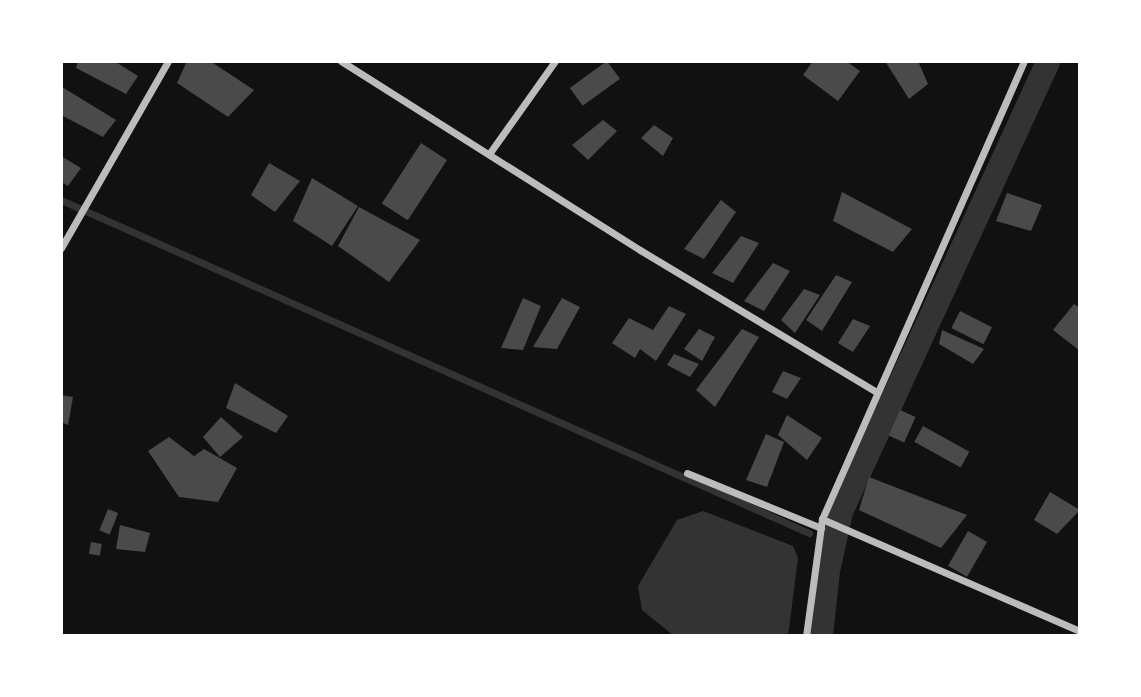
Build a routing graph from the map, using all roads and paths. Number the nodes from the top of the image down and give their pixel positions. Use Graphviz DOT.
graph roads {
  1 [pos="168,61"];
  2 [pos="341,61"];
  3 [pos="555,61"];
  4 [pos="1024,61"];
  5 [pos="489,154"];
  6 [pos="61,248"];
  7 [pos="875,390"];
  8 [pos="687,473"];
  9 [pos="822,519"];
  10 [pos="821,528"];
  11 [pos="1080,631"];
  12 [pos="806,636"];
  1 -- 6 [label="street"];
  2 -- 5 [label="street"];
  3 -- 5 [label="street"];
  4 -- 7 [label="street"];
  5 -- 7 [label="street"];
  7 -- 9 [label="street"];
  8 -- 10 [label="street"];
  9 -- 10 [label="street"];
  9 -- 11 [label="street"];
  10 -- 12 [label="street"];
}
